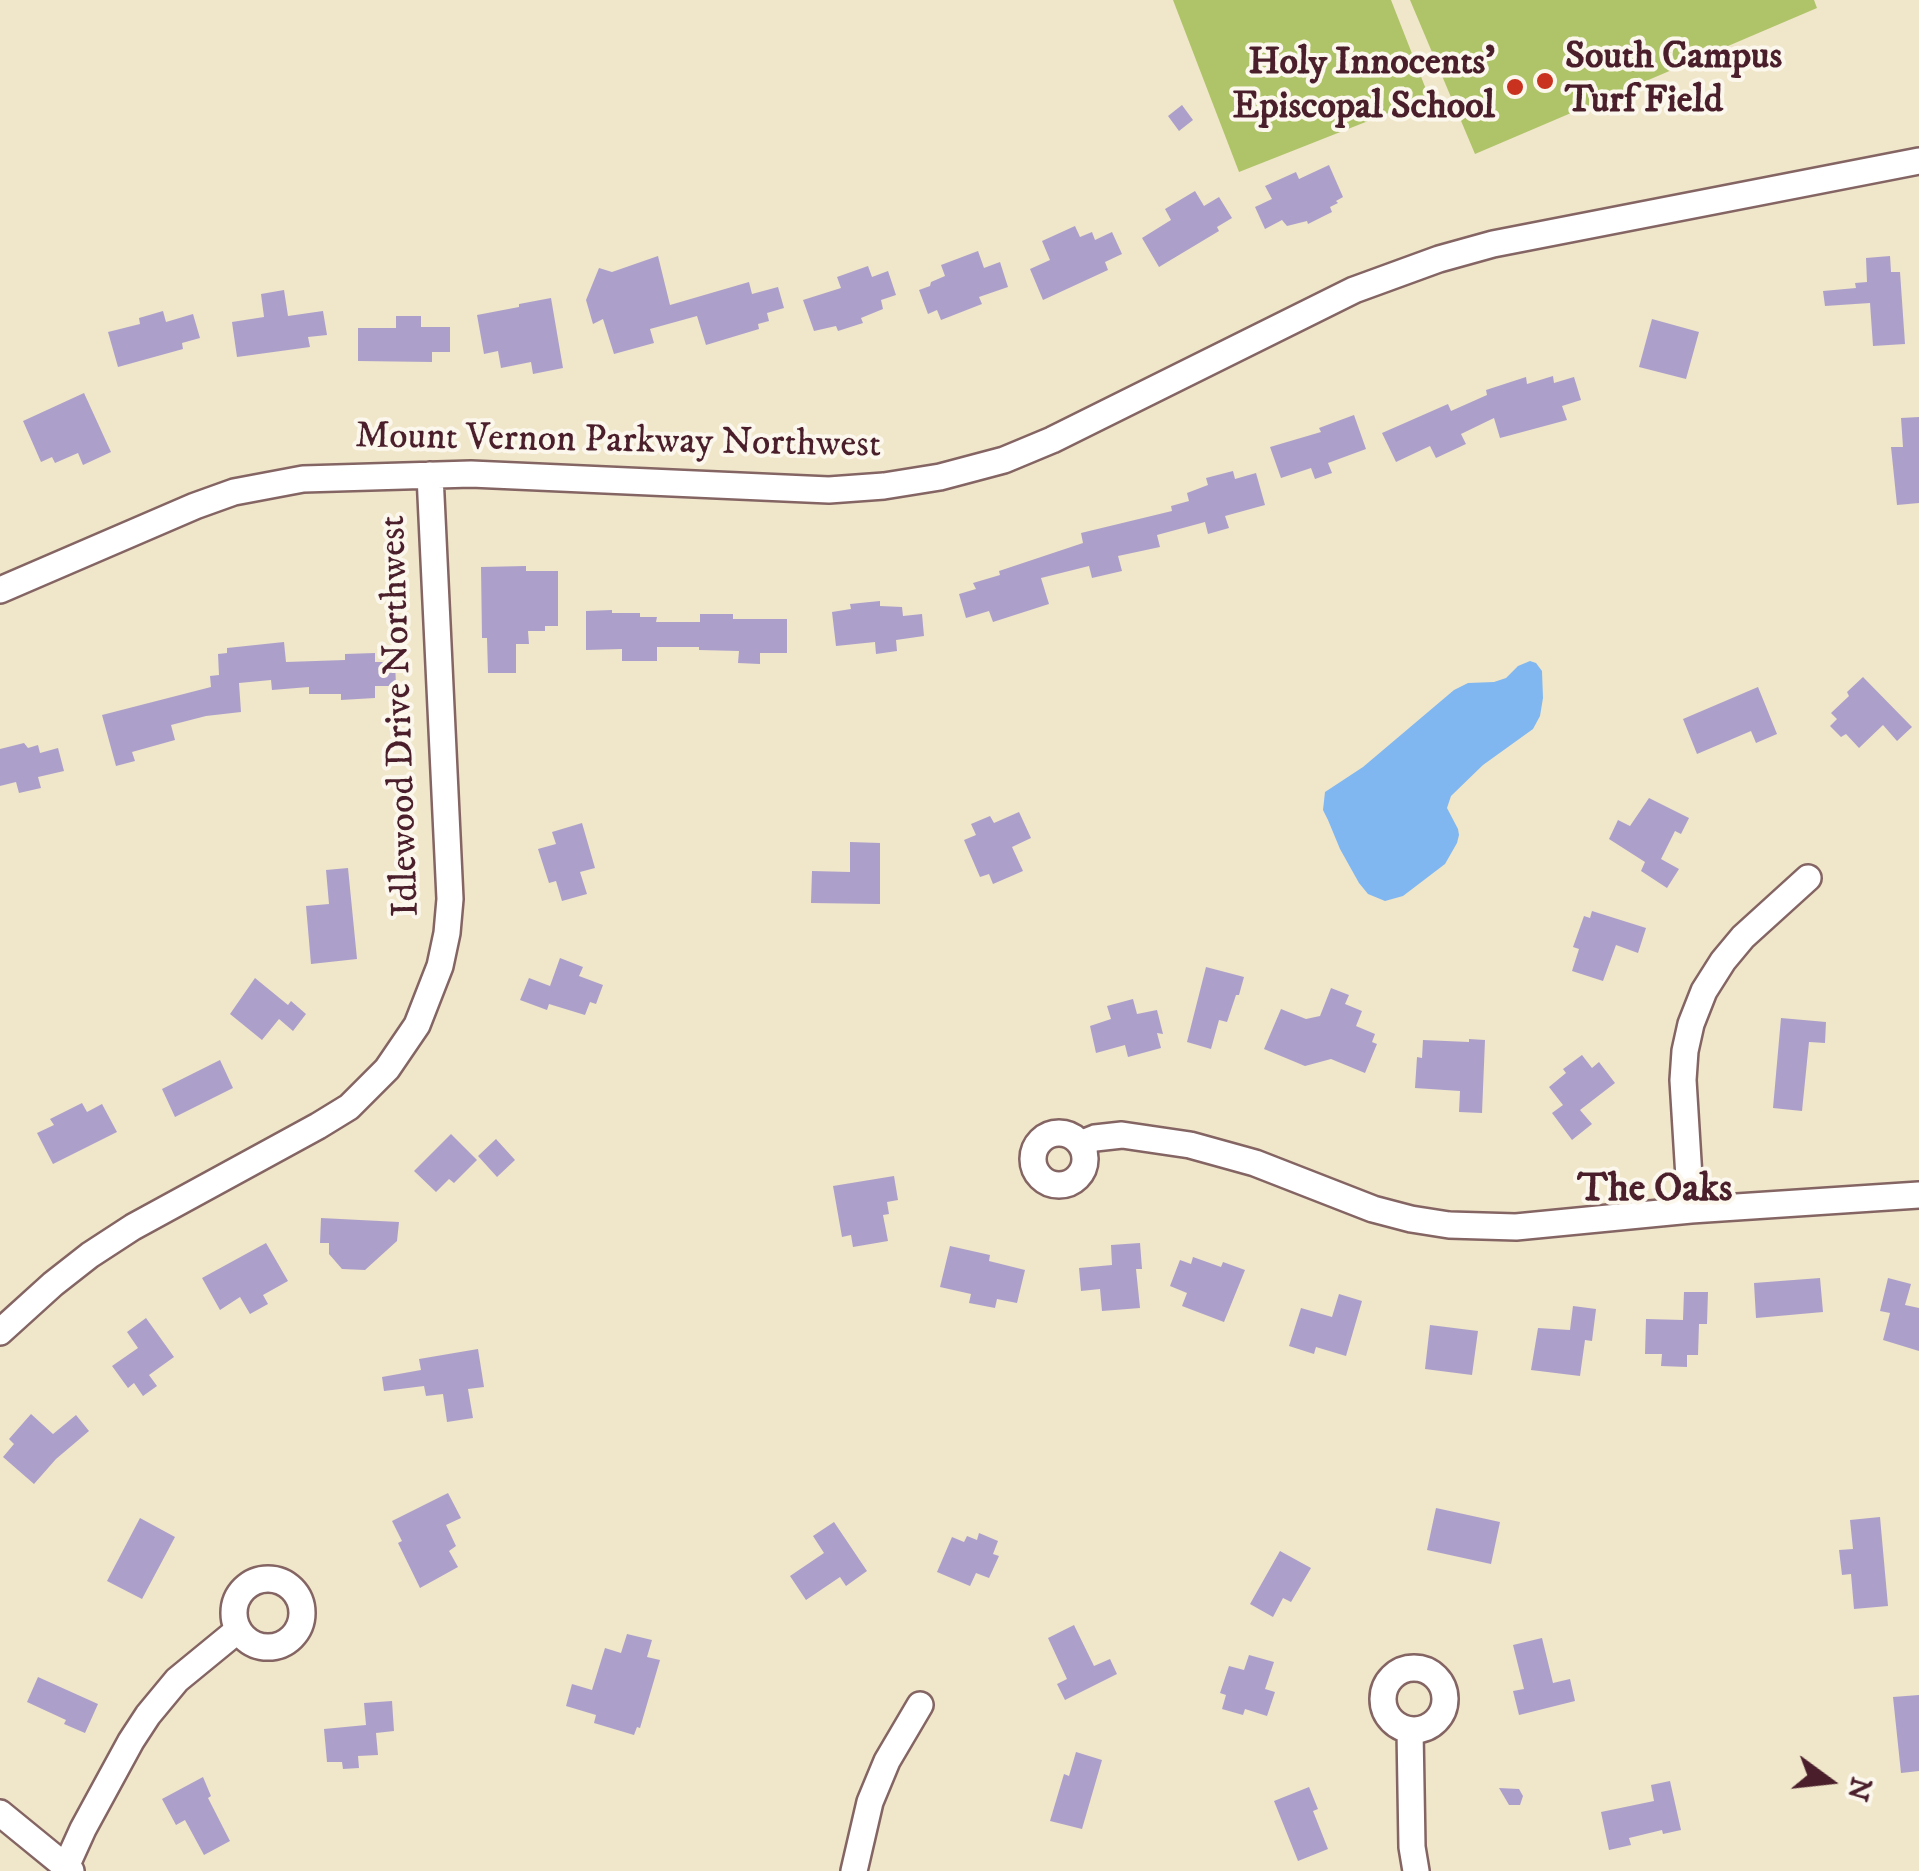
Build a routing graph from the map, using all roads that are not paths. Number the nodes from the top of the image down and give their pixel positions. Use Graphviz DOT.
graph roads {
  1 [pos="1919,161"];
  2 [pos="430,475"];
  3 [pos="0,590"];
  4 [pos="1808,878"];
  5 [pos="1082,1146"];
  6 [pos="1919,1195"];
  7 [pos="1691,1210"];
  8 [pos="0,1332"];
  9 [pos="238,1630"];
  10 [pos="920,1705"];
  11 [pos="1410,1730"];
  12 [pos="0,1813"];
  13 [pos="67,1870"];
  14 [pos="854,1871"];
  15 [pos="1416,1871"];
  1 -- 2 [label="street, Mount Vernon Parkway Northwest"];
  2 -- 3 [label="street, Mount Vernon Parkway Northwest"];
  2 -- 8 [label="street, Idlewood Drive Northwest"];
  4 -- 7 [label="street"];
  5 -- 7 [label="street"];
  6 -- 7 [label="street"];
  9 -- 13 [label="street"];
  10 -- 14 [label="street"];
  11 -- 15 [label="street"];
  12 -- 13 [label="street"];
}
